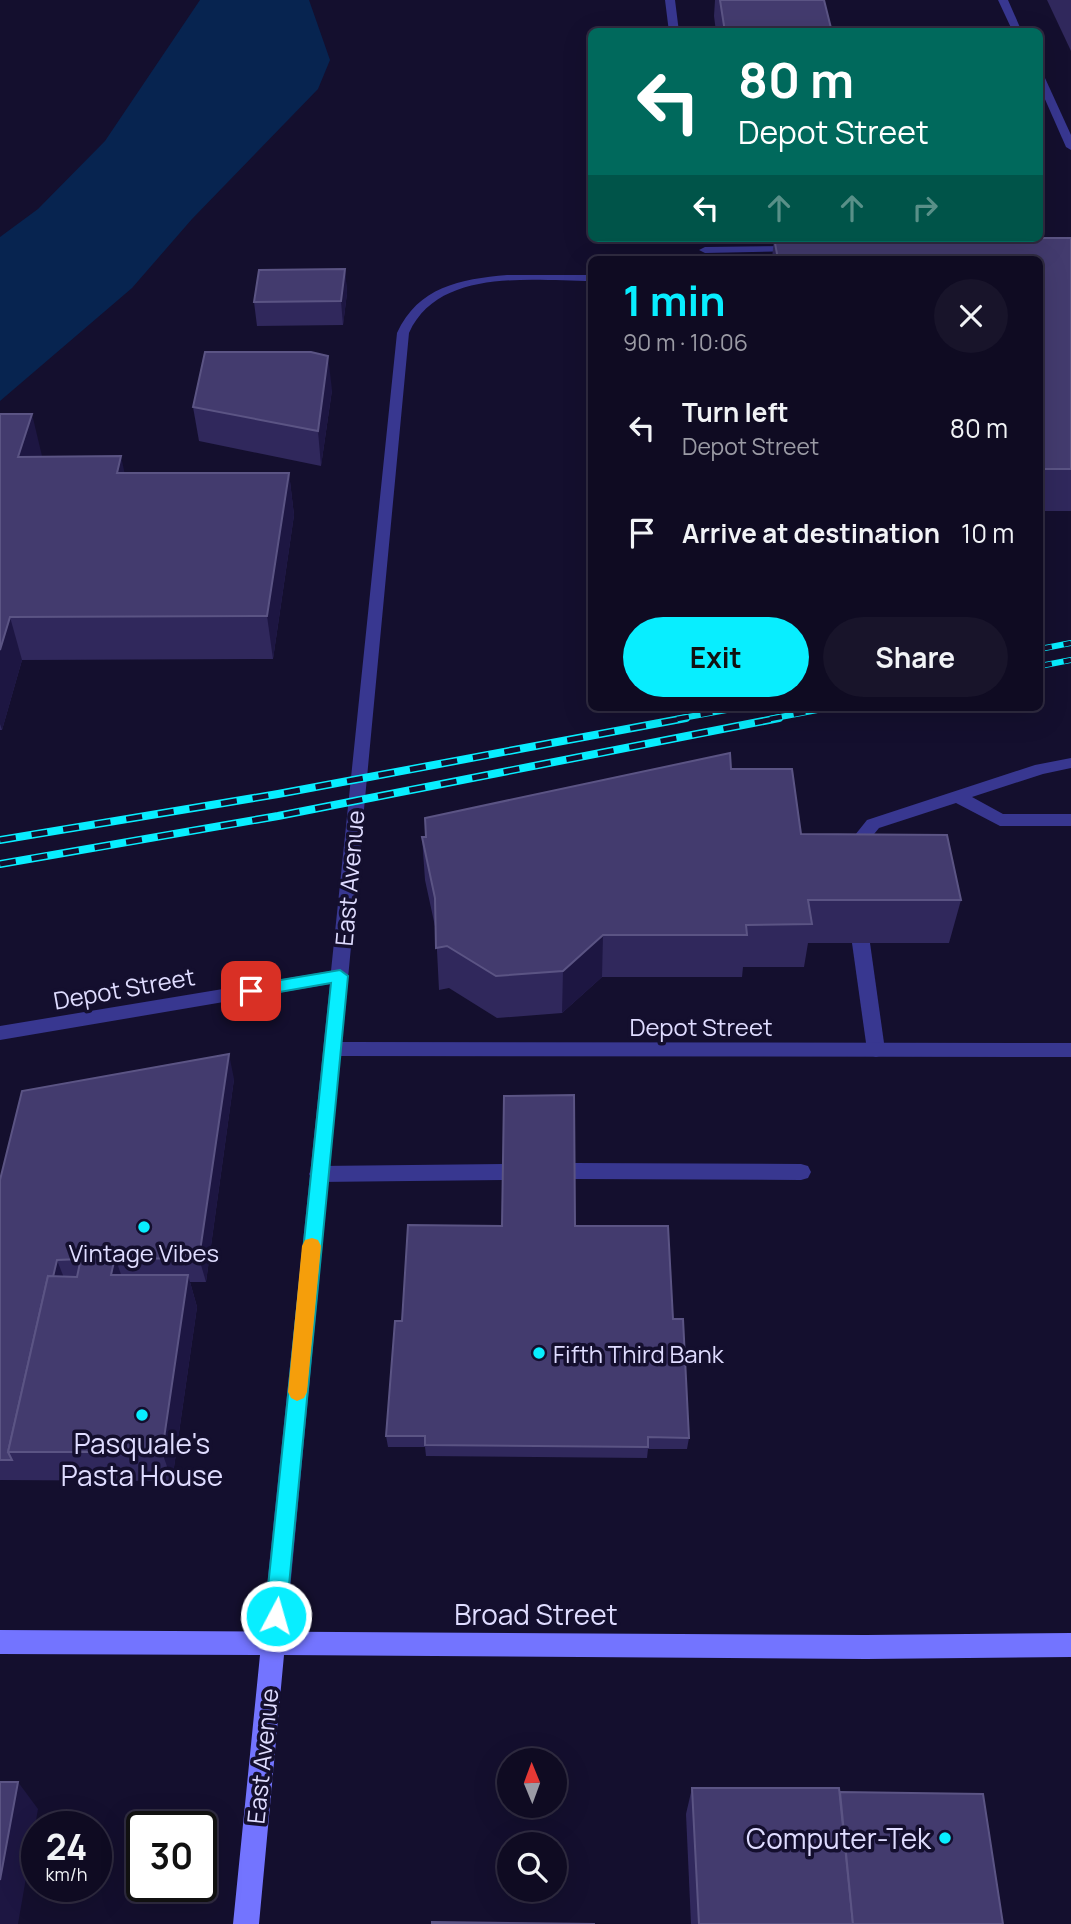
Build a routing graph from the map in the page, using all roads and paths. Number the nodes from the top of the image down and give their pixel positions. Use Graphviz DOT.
graph roads {
  1 [pos="670,0"];
  2 [pos="1003,0"];
  3 [pos="674,28"];
  4 [pos="1016,28"];
  5 [pos="1043,85"];
  6 [pos="1071,147"];
  7 [pos="703,249"];
  8 [pos="813,249"];
  9 [pos="588,278"];
  10 [pos="1071,762"];
  11 [pos="957,796"];
  12 [pos="1071,820"];
  13 [pos="852,877"];
  14 [pos="861,943"];
  15 [pos="340,976"];
  16 [pos="0,1033"];
  17 [pos="331,1049"];
  18 [pos="876,1050"];
  19 [pos="1071,1050"];
  20 [pos="574,1171"];
  21 [pos="503,1172"];
  22 [pos="801,1172"];
  23 [pos="318,1174"];
  24 [pos="0,1642"];
  25 [pos="273,1643"];
  26 [pos="1071,1645"];
  27 [pos="246,1924"];
  1 -- 3 [label="street"];
  2 -- 4 [label="street"];
  5 -- 6 [label="street"];
  7 -- 8 [label="street"];
  9 -- 15 [label="street, East Avenue"];
  10 -- 11 [label="street"];
  11 -- 12 [label="street"];
  11 -- 13 [label="street"];
  14 -- 18 [label="street"];
  15 -- 16 [label="street, Depot Street"];
  15 -- 17 [label="street, East Avenue"];
  17 -- 18 [label="street, Depot Street"];
  17 -- 23 [label="street, East Avenue"];
  18 -- 19 [label="street, Depot Street"];
  20 -- 22 [label="street"];
  21 -- 23 [label="street"];
  23 -- 25 [label="street, East Avenue"];
  24 -- 25 [label="street, Broad Street"];
  25 -- 26 [label="street, Broad Street"];
  25 -- 27 [label="street, East Avenue"];
}
